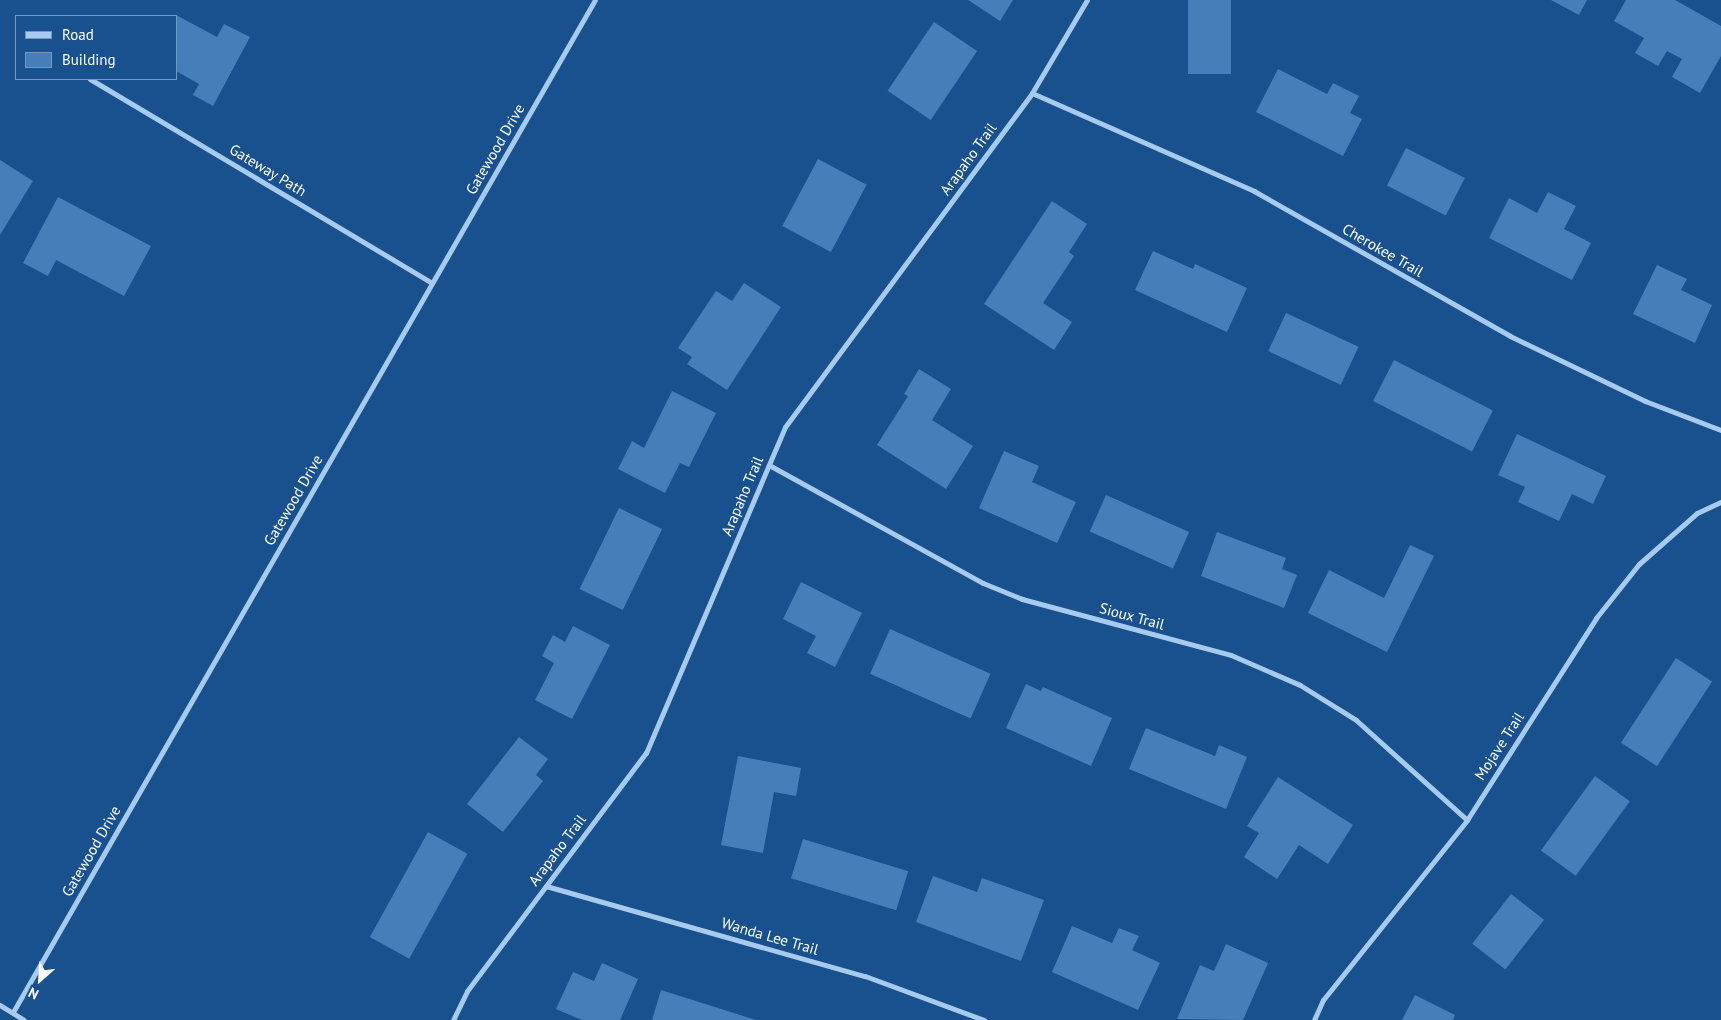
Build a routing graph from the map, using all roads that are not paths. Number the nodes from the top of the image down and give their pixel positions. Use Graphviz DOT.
graph roads {
  1 [pos="595,0"];
  2 [pos="1087,0"];
  3 [pos="92,80"];
  4 [pos="1032,94"];
  5 [pos="432,283"];
  6 [pos="1721,430"];
  7 [pos="769,465"];
  8 [pos="1721,502"];
  9 [pos="1467,820"];
  10 [pos="546,886"];
  11 [pos="0,1005"];
  12 [pos="13,1012"];
  13 [pos="24,1020"];
  14 [pos="453,1020"];
  15 [pos="984,1020"];
  16 [pos="1314,1020"];
  1 -- 5 [label="street, Gatewood Drive"];
  2 -- 4 [label="street, Arapaho Trail"];
  3 -- 5 [label="street, Gateway Path"];
  4 -- 6 [label="street, Cherokee Trail"];
  4 -- 7 [label="street, Arapaho Trail"];
  5 -- 12 [label="street, Gatewood Drive"];
  7 -- 9 [label="street, Sioux Trail"];
  7 -- 10 [label="street, Arapaho Trail"];
  8 -- 9 [label="street, Mojave Trail"];
  9 -- 16 [label="street, Mojave Trail"];
  10 -- 14 [label="street, Arapaho Trail"];
  10 -- 15 [label="street, Wanda Lee Trail"];
  11 -- 12 [label="street"];
  12 -- 13 [label="street"];
}
